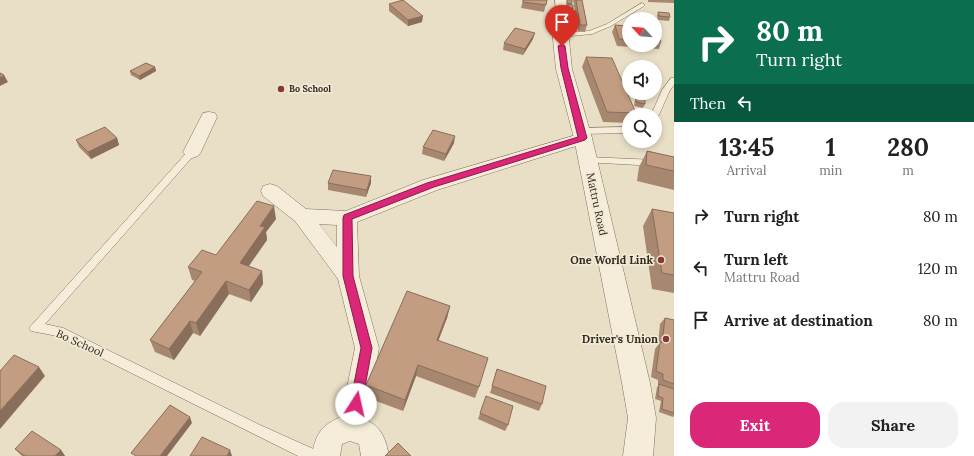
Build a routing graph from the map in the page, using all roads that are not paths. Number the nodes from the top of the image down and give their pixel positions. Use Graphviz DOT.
graph roads {
  1 [pos="562,0"];
  2 [pos="642,5"];
  3 [pos="560,35"];
  4 [pos="674,80"];
  5 [pos="658,108"];
  6 [pos="208,117"];
  7 [pos="622,132"];
  8 [pos="584,143"];
  9 [pos="192,152"];
  10 [pos="674,162"];
  11 [pos="270,191"];
  12 [pos="302,216"];
  13 [pos="347,218"];
  14 [pos="348,276"];
  15 [pos="352,428"];
  16 [pos="313,456"];
  17 [pos="326,456"];
  18 [pos="375,456"];
  19 [pos="638,456"];
  1 -- 3 [label="street, Mattru Road"];
  2 -- 3 [label="lane"];
  3 -- 8 [label="street, Mattru Road"];
  4 -- 5 [label="lane"];
  6 -- 9 [label="street"];
  7 -- 8 [label="lane"];
  8 -- 10 [label="lane"];
  8 -- 13 [label="street"];
  8 -- 19 [label="street, Mattru Road"];
  9 -- 16 [label="lane, Bo School"];
  11 -- 12 [label="street"];
  12 -- 13 [label="street"];
  12 -- 14 [label="street"];
  13 -- 14 [label="street"];
  14 -- 15 [label="street"];
  15 -- 17 [label="street"];
  15 -- 18 [label="street"];
}
